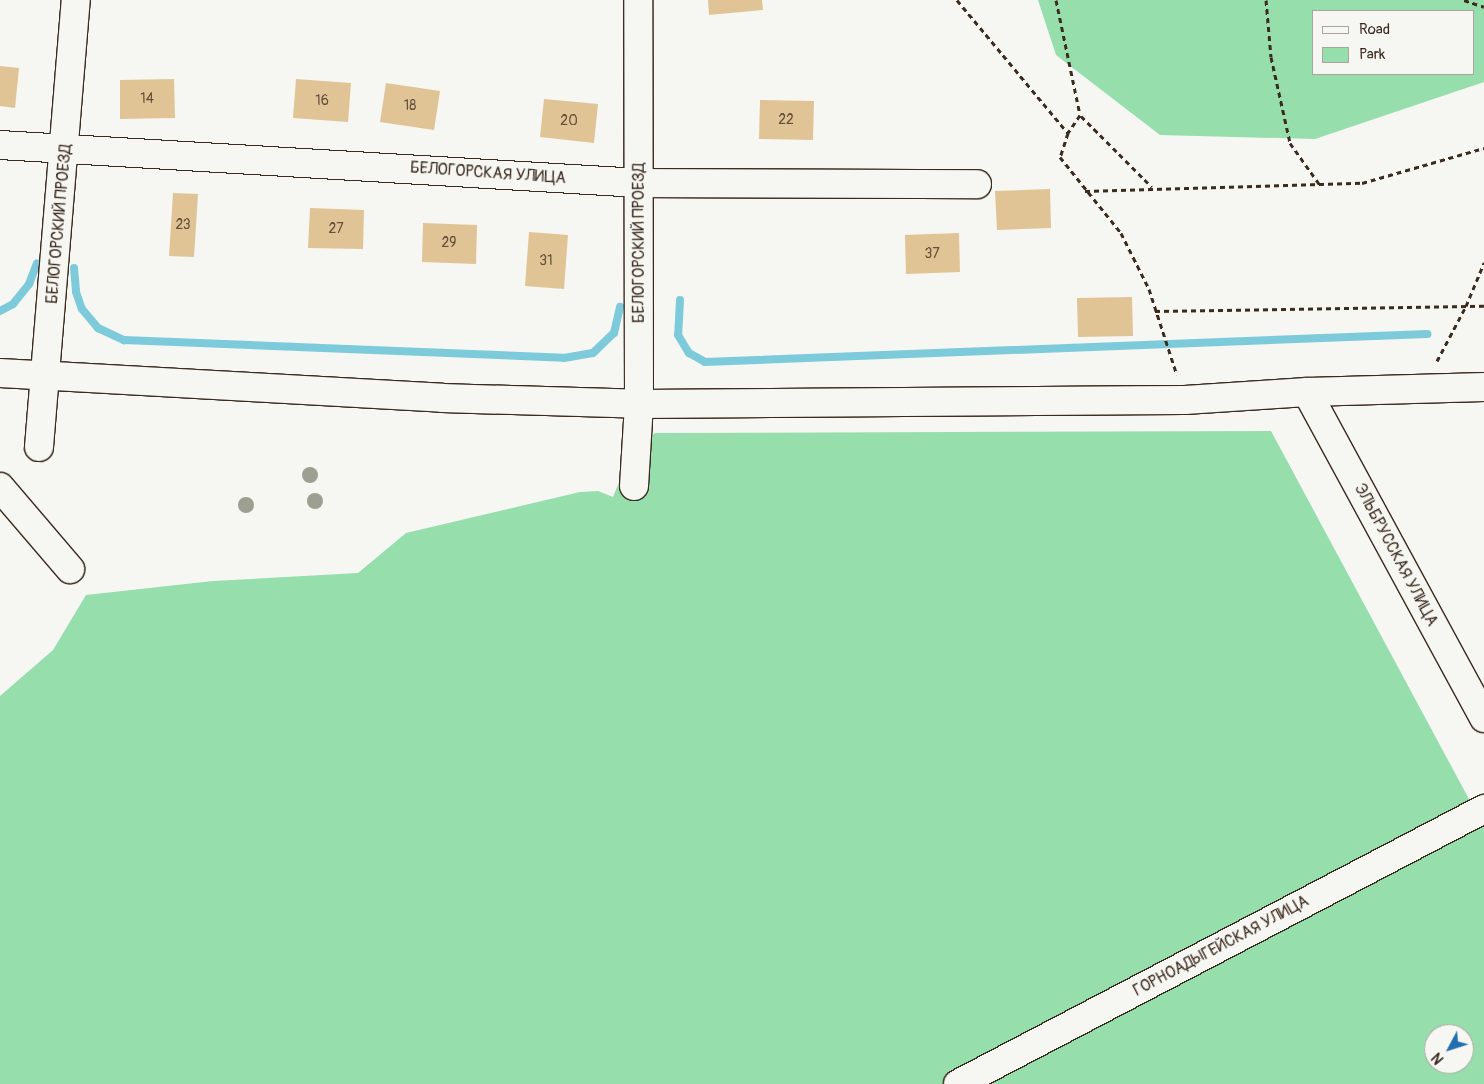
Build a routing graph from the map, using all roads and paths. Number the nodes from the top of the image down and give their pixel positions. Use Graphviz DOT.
graph roads {
  1 [pos="76,0"];
  2 [pos="638,0"];
  3 [pos="956,0"];
  4 [pos="1056,0"];
  5 [pos="1266,0"];
  6 [pos="1464,0"];
  7 [pos="1484,7"];
  8 [pos="1080,115"];
  9 [pos="1068,133"];
  10 [pos="0,145"];
  11 [pos="1484,148"];
  12 [pos="65,151"];
  13 [pos="640,183"];
  14 [pos="977,184"];
  15 [pos="1320,185"];
  16 [pos="1153,188"];
  17 [pos="1084,191"];
  18 [pos="1484,263"];
  19 [pos="1466,306"];
  20 [pos="1484,306"];
  21 [pos="1155,311"];
  22 [pos="0,373"];
  23 [pos="46,378"];
  24 [pos="1484,387"];
  25 [pos="1420,391"];
  26 [pos="1307,392"];
  27 [pos="1186,400"];
  28 [pos="639,404"];
  29 [pos="39,447"];
  30 [pos="634,486"];
  31 [pos="0,487"];
  32 [pos="70,569"];
  33 [pos="1484,718"];
  34 [pos="1484,809"];
  35 [pos="958,1084"];
  1 -- 12 [label="street, БЕЛОГОРСКИЙ ПРОЕЗД"];
  2 -- 13 [label="street, БЕЛОГОРСКИЙ ПРОЕЗД"];
  3 -- 9 [label="path"];
  4 -- 8 [label="path"];
  5 -- 15 [label="path"];
  6 -- 7 [label="path"];
  8 -- 9 [label="path"];
  8 -- 16 [label="path"];
  9 -- 17 [label="path"];
  10 -- 12 [label="street, БЕЛОГОРСКАЯ УЛИЦА"];
  11 -- 15 [label="path"];
  12 -- 13 [label="street, БЕЛОГОРСКАЯ УЛИЦА"];
  12 -- 23 [label="street, БЕЛОГОРСКИЙ ПРОЕЗД"];
  13 -- 14 [label="street, БЕЛОГОРСКАЯ УЛИЦА"];
  13 -- 28 [label="street, БЕЛОГОРСКИЙ ПРОЕЗД"];
  15 -- 16 [label="path"];
  16 -- 17 [label="path"];
  17 -- 21 [label="path"];
  18 -- 19 [label="path"];
  19 -- 20 [label="path"];
  19 -- 21 [label="path"];
  19 -- 25 [label="path"];
  21 -- 27 [label="path"];
  22 -- 23 [label="street"];
  23 -- 28 [label="street"];
  23 -- 29 [label="street, БЕЛОГОРСКИЙ ПРОЕЗД"];
  24 -- 25 [label="street"];
  25 -- 26 [label="street"];
  26 -- 27 [label="street"];
  26 -- 33 [label="street, ЭЛЬБРУССКАЯ УЛИЦА"];
  27 -- 28 [label="street"];
  28 -- 30 [label="street, БЕЛОГОРСКИЙ ПРОЕЗД"];
  31 -- 32 [label="street"];
  34 -- 35 [label="street, ГОРНОАДЫГЕЙСКАЯ УЛИЦА"];
}
